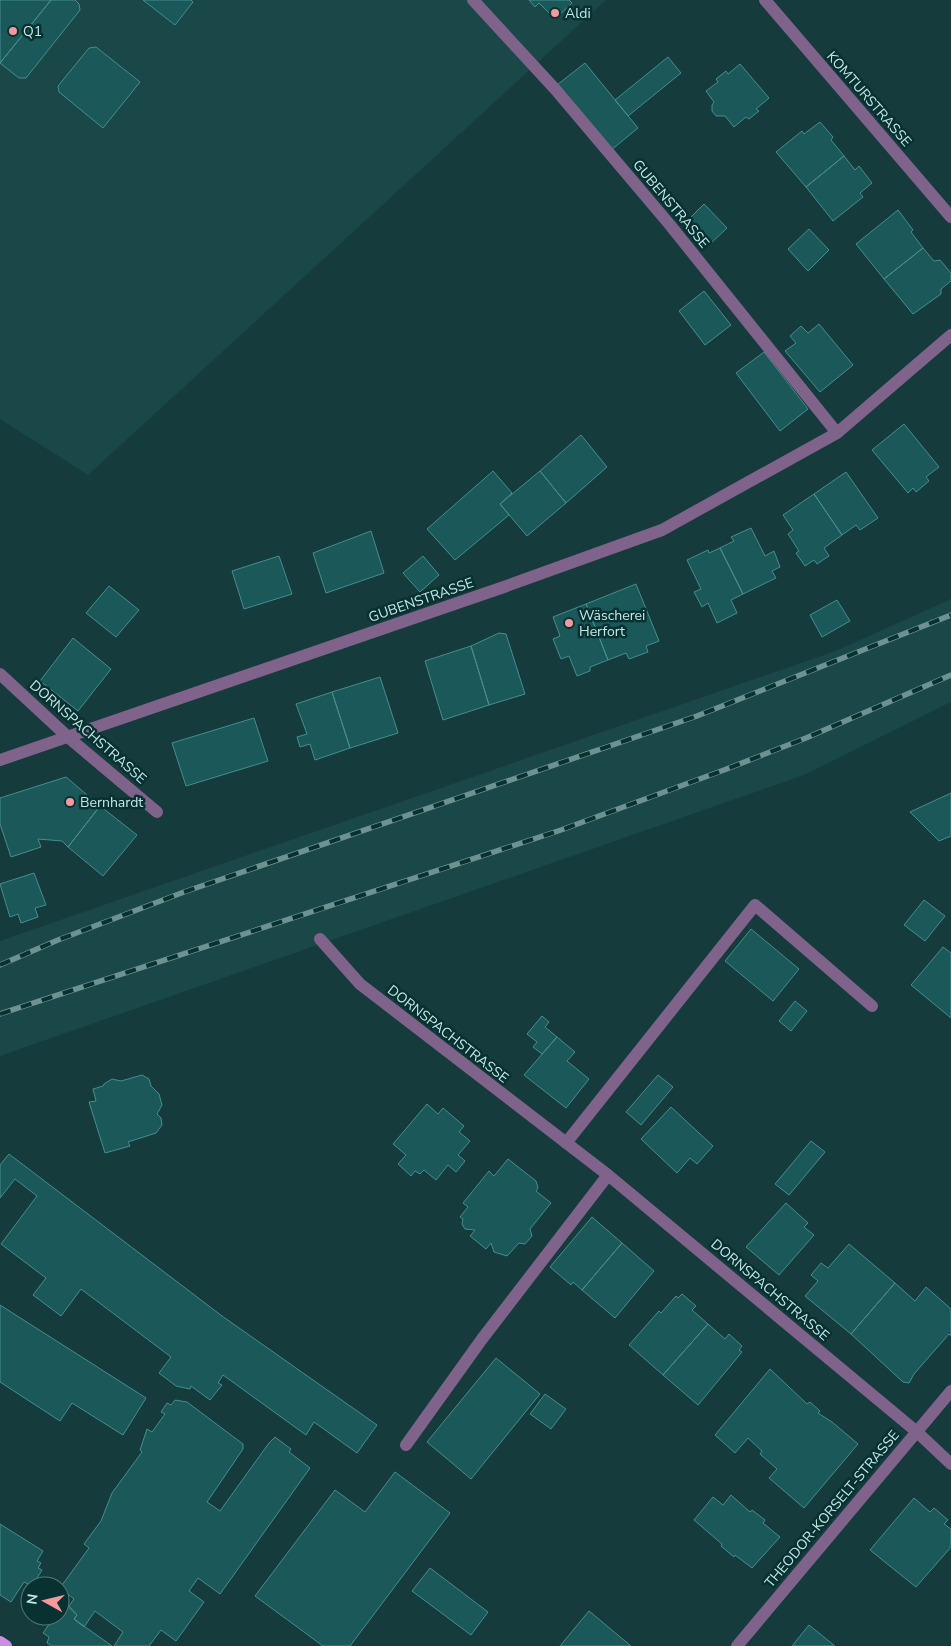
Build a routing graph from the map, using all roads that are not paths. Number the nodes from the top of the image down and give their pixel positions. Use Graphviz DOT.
graph roads {
  1 [pos="473,0"];
  2 [pos="765,0"];
  3 [pos="951,217"];
  4 [pos="951,335"];
  5 [pos="837,433"];
  6 [pos="0,674"];
  7 [pos="69,738"];
  8 [pos="0,760"];
  9 [pos="157,812"];
  10 [pos="320,940"];
  11 [pos="872,1006"];
  12 [pos="566,1143"];
  13 [pos="608,1175"];
  14 [pos="951,1391"];
  15 [pos="917,1432"];
  16 [pos="406,1445"];
  17 [pos="951,1464"];
  18 [pos="0,1642"];
  19 [pos="6,1646"];
  20 [pos="737,1646"];
  1 -- 5 [label="street, GUBENSTRASSE"];
  2 -- 3 [label="street, KOMTURSTRASSE"];
  4 -- 5 [label="street, GUBENSTRASSE"];
  5 -- 7 [label="street, GUBENSTRASSE"];
  6 -- 7 [label="street, DORNSPACHSTRASSE"];
  7 -- 8 [label="street, GUBENSTRASSE"];
  7 -- 9 [label="street, DORNSPACHSTRASSE"];
  10 -- 12 [label="street, DORNSPACHSTRASSE"];
  11 -- 12 [label="street"];
  12 -- 13 [label="street, DORNSPACHSTRASSE"];
  13 -- 15 [label="street, DORNSPACHSTRASSE"];
  13 -- 16 [label="street"];
  14 -- 15 [label="street, THEODOR-KORSELT-STRASSE"];
  15 -- 17 [label="street, DORNSPACHSTRASSE"];
  15 -- 20 [label="street, THEODOR-KORSELT-STRASSE"];
  18 -- 19 [label="main road"];
}
